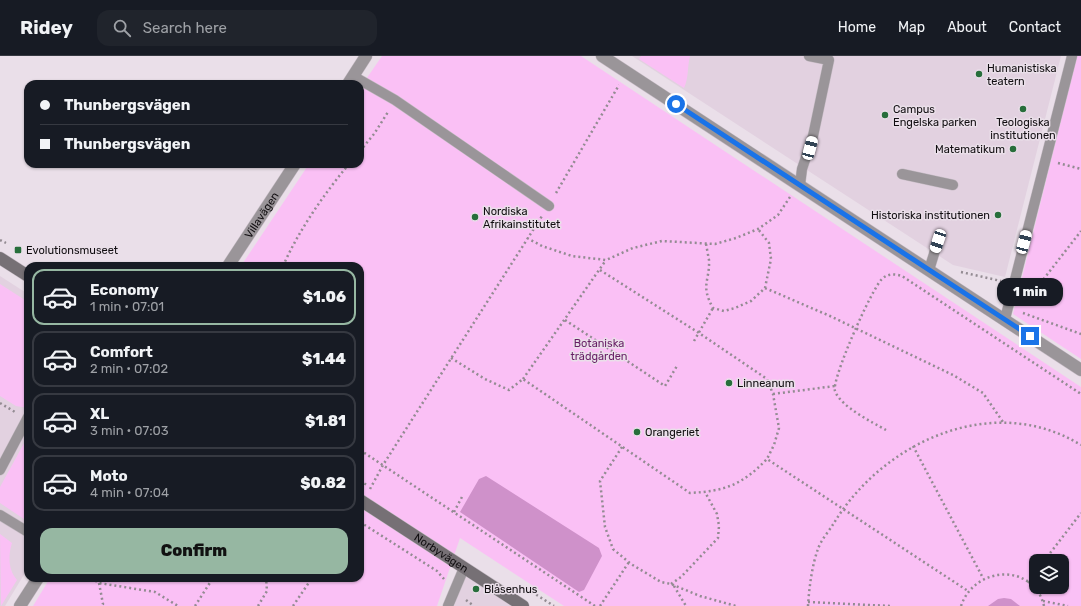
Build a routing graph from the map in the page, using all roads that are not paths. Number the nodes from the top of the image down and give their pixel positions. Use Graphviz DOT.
graph roads {
  1 [pos="366,56"];
  2 [pos="602,56"];
  3 [pos="809,56"];
  4 [pos="1072,56"];
  5 [pos="350,80"];
  6 [pos="364,86"];
  7 [pos="292,168"];
  8 [pos="902,174"];
  9 [pos="800,185"];
  10 [pos="952,185"];
  11 [pos="549,206"];
  12 [pos="938,241"];
  13 [pos="0,258"];
  14 [pos="231,262"];
  15 [pos="929,270"];
  16 [pos="24,273"];
  17 [pos="1005,319"];
  18 [pos="1081,370"];
  19 [pos="24,425"];
  20 [pos="0,470"];
  21 [pos="364,504"];
  22 [pos="0,515"];
  23 [pos="24,530"];
  24 [pos="464,568"];
  25 [pos="35,582"];
  26 [pos="20,606"];
  27 [pos="448,606"];
  28 [pos="523,606"];
  1 -- 5 [label="street"];
  2 -- 9 [label="street"];
  3 -- 9 [label="lane"];
  4 -- 17 [label="lane"];
  6 -- 11 [label="lane"];
  7 -- 14 [label="street, Villavägen"];
  8 -- 10 [label="lane"];
  9 -- 15 [label="street"];
  12 -- 15 [label="lane"];
  13 -- 16 [label="street"];
  15 -- 17 [label="street"];
  17 -- 18 [label="street"];
  19 -- 20 [label="lane"];
  21 -- 24 [label="street, Norbyvägen"];
  22 -- 23 [label="lane"];
  24 -- 27 [label="lane"];
  24 -- 28 [label="street, Norbyvägen"];
  25 -- 26 [label="street"];
}
